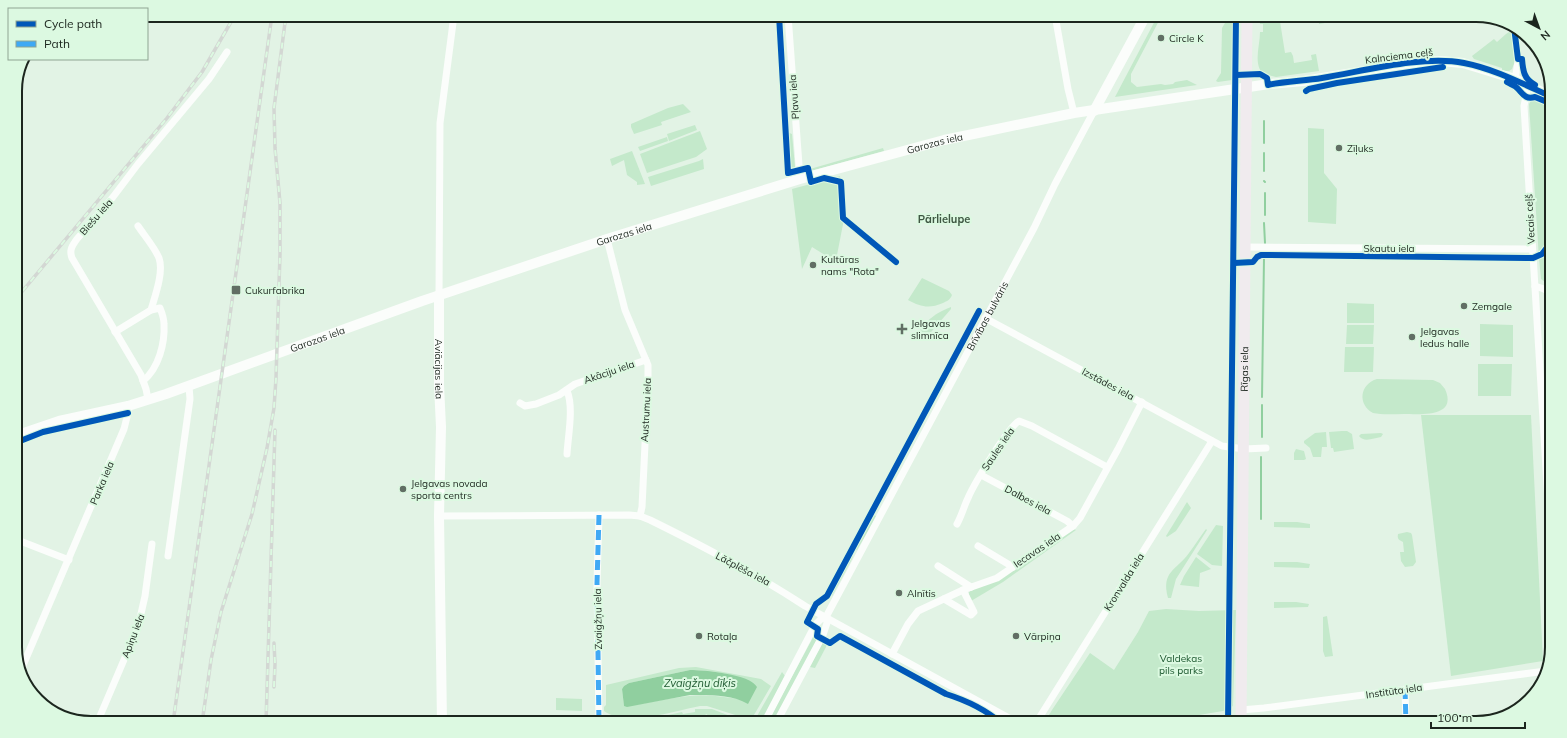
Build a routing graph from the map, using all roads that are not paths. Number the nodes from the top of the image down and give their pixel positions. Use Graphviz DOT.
graph roads {
  1 [pos="453,22"];
  2 [pos="789,22"];
  3 [pos="1056,22"];
  4 [pos="1142,22"];
  5 [pos="1247,22"];
  6 [pos="1515,35"];
  7 [pos="227,52"];
  8 [pos="1515,79"];
  9 [pos="1528,86"];
  10 [pos="1247,88"];
  11 [pos="1545,94"];
  12 [pos="1094,111"];
  13 [pos="1074,113"];
  14 [pos="800,179"];
  15 [pos="138,226"];
  16 [pos="607,239"];
  17 [pos="1246,247"];
  18 [pos="1532,249"];
  19 [pos="1535,286"];
  20 [pos="1545,290"];
  21 [pos="439,295"];
  22 [pos="151,310"];
  23 [pos="985,318"];
  24 [pos="115,332"];
  25 [pos="646,360"];
  26 [pos="143,381"];
  27 [pos="189,386"];
  28 [pos="567,391"];
  29 [pos="148,399"];
  30 [pos="1142,402"];
  31 [pos="520,403"];
  32 [pos="128,406"];
  33 [pos="22,434"];
  34 [pos="1212,441"];
  35 [pos="1266,448"];
  36 [pos="1244,449"];
  37 [pos="1545,452"];
  38 [pos="567,454"];
  39 [pos="1107,467"];
  40 [pos="981,475"];
  41 [pos="599,515"];
  42 [pos="439,516"];
  43 [pos="640,516"];
  44 [pos="957,524"];
  45 [pos="1074,526"];
  46 [pos="22,542"];
  47 [pos="152,544"];
  48 [pos="978,546"];
  49 [pos="168,556"];
  50 [pos="69,560"];
  51 [pos="938,566"];
  52 [pos="1013,566"];
  53 [pos="971,587"];
  54 [pos="963,590"];
  55 [pos="944,599"];
  56 [pos="826,617"];
  57 [pos="892,654"];
  58 [pos="24,663"];
  59 [pos="1540,672"];
  60 [pos="1405,689"];
  61 [pos="1241,710"];
  62 [pos="100,716"];
  63 [pos="442,716"];
  64 [pos="599,716"];
  65 [pos="768,716"];
  66 [pos="780,716"];
  67 [pos="1005,716"];
  68 [pos="1040,716"];
  69 [pos="1241,716"];
  70 [pos="1406,716"];
  1 -- 21 [label="street, Aviācijas iela"];
  2 -- 14 [label="street, Pļavu iela"];
  3 -- 13 [label="street"];
  4 -- 12 [label="main road, Brīvības bulvāris"];
  5 -- 10 [label="main road, Rīgas iela"];
  6 -- 8 [label="street"];
  7 -- 24 [label="street, Biešu iela"];
  8 -- 9 [label="main road, Kalnciema ceļš"];
  8 -- 10 [label="main road, Kalnciema ceļš"];
  9 -- 11 [label="main road, Kalnciema ceļš"];
  9 -- 18 [label="street, Vecais ceļš"];
  10 -- 12 [label="main road, Garozas iela"];
  10 -- 17 [label="main road, Rīgas iela"];
  12 -- 13 [label="main road, Garozas iela"];
  12 -- 23 [label="street, Brīvības bulvāris"];
  13 -- 14 [label="main road, Garozas iela"];
  14 -- 16 [label="main road, Garozas iela"];
  15 -- 22 [label="street"];
  16 -- 21 [label="main road, Garozas iela"];
  16 -- 25 [label="street, Austrumu iela"];
  17 -- 18 [label="street, Skautu iela"];
  17 -- 36 [label="main road, Rīgas iela"];
  18 -- 19 [label="street, Vecais ceļš"];
  19 -- 20 [label="street"];
  19 -- 37 [label="street, Vecais ceļš"];
  21 -- 27 [label="main road, Garozas iela"];
  21 -- 42 [label="main road, Aviācijas iela"];
  22 -- 24 [label="street"];
  22 -- 26 [label="street"];
  23 -- 30 [label="street, Izstādes iela"];
  23 -- 56 [label="street, Brīvības bulvāris"];
  24 -- 26 [label="street, Biešu iela"];
  25 -- 28 [label="street, Akāciju iela"];
  25 -- 43 [label="street, Austrumu iela"];
  26 -- 29 [label="street, Biešu iela"];
  27 -- 29 [label="main road, Garozas iela"];
  27 -- 49 [label="street"];
  28 -- 31 [label="street, Akāciju iela"];
  28 -- 38 [label="street"];
  29 -- 32 [label="main road, Garozas iela"];
  30 -- 34 [label="street, Izstādes iela"];
  30 -- 39 [label="street, Iecavas iela"];
  32 -- 33 [label="main road, Garozas iela"];
  32 -- 50 [label="street, Parka iela"];
  34 -- 36 [label="street, Izstādes iela"];
  34 -- 68 [label="street, Kronvalda iela"];
  35 -- 36 [label="street, Izstādes iela"];
  36 -- 61 [label="main road, Rīgas iela"];
  39 -- 40 [label="street, Saules iela"];
  39 -- 45 [label="street, Iecavas iela"];
  40 -- 44 [label="street, Saules iela"];
  40 -- 45 [label="street, Dalbes iela"];
  41 -- 42 [label="street, Lāčplēša iela"];
  41 -- 43 [label="street, Lāčplēša iela"];
  41 -- 64 [label="street, Zvaigžņu iela"];
  42 -- 63 [label="main road, Aviācijas iela"];
  43 -- 56 [label="street, Lāčplēša iela"];
  45 -- 52 [label="street, Iecavas iela"];
  46 -- 50 [label="street"];
  47 -- 62 [label="street, Apiņu iela"];
  48 -- 52 [label="street"];
  50 -- 58 [label="street, Parka iela"];
  51 -- 53 [label="street"];
  52 -- 53 [label="street, Iecavas iela"];
  53 -- 54 [label="street, Iecavas iela"];
  54 -- 55 [label="street, Iecavas iela"];
  54 -- 55 [label="street"];
  55 -- 57 [label="street, Iecavas iela"];
  56 -- 57 [label="street, Lāčplēša iela"];
  56 -- 65 [label="street, Brīvības bulvāris"];
  56 -- 66 [label="street, Brīvības bulvāris"];
  57 -- 67 [label="street, Lāčplēša iela"];
  59 -- 60 [label="street, Institūta iela"];
  60 -- 61 [label="street, Institūta iela"];
  60 -- 70 [label="street"];
  61 -- 69 [label="main road, Rīgas iela"];
}
